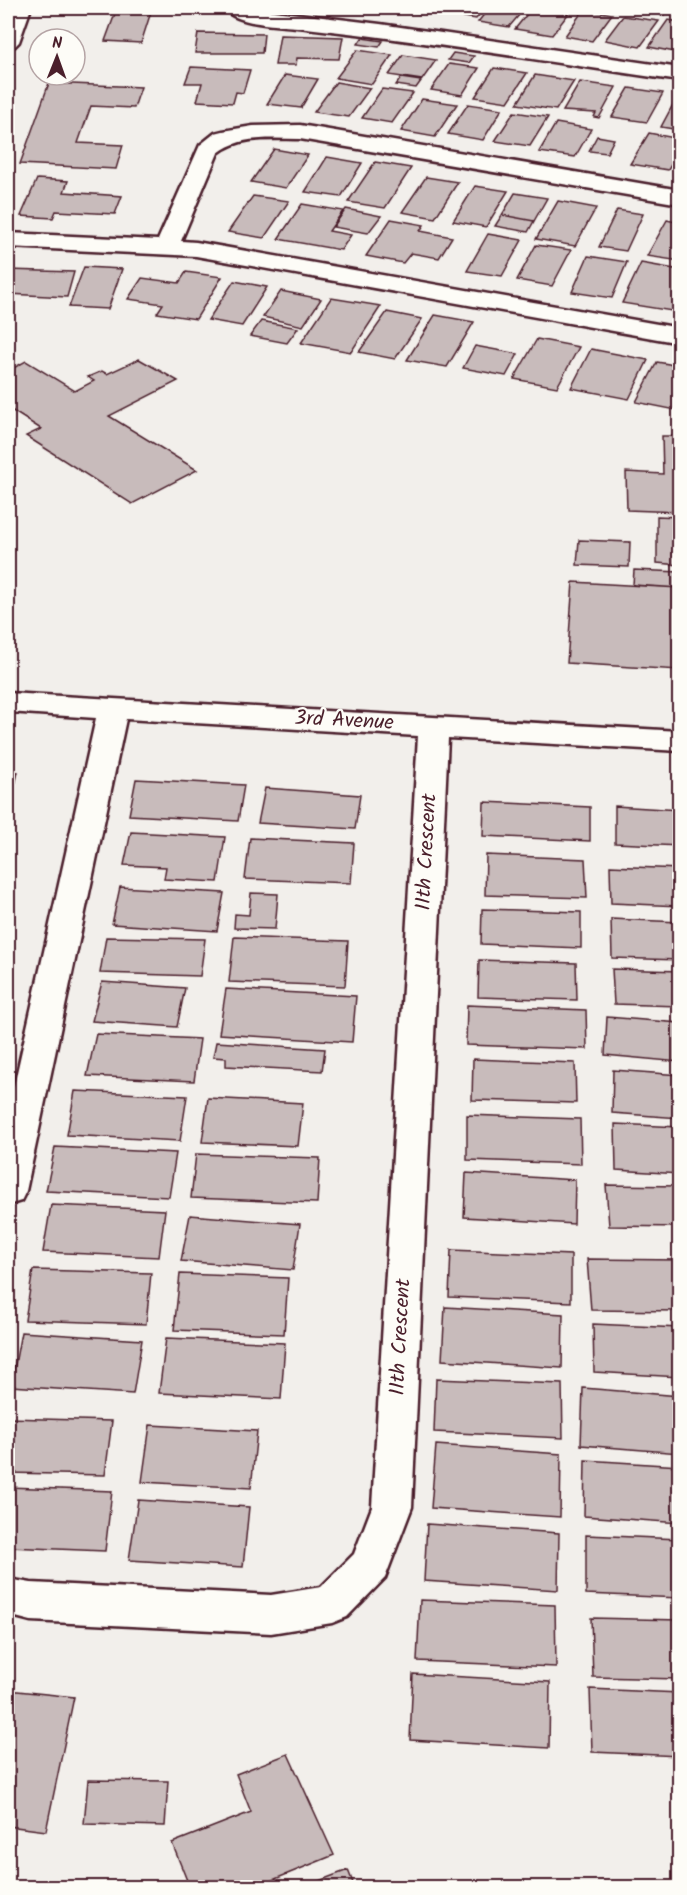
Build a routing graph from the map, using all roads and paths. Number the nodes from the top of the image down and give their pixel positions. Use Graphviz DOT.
graph roads {
  1 [pos="21,8"];
  2 [pos="234,8"];
  3 [pos="8,42"];
  4 [pos="680,75"];
  5 [pos="680,197"];
  6 [pos="8,240"];
  7 [pos="167,246"];
  8 [pos="680,336"];
  9 [pos="8,703"];
  10 [pos="113,709"];
  11 [pos="434,726"];
  12 [pos="680,741"];
  13 [pos="8,1191"];
  14 [pos="8,1597"];
  1 -- 3 [label="street"];
  2 -- 4 [label="street"];
  5 -- 7 [label="street"];
  6 -- 7 [label="street"];
  7 -- 8 [label="street"];
  9 -- 10 [label="street, 3rd Avenue"];
  10 -- 11 [label="street, 3rd Avenue"];
  10 -- 13 [label="street"];
  11 -- 12 [label="street, 3rd Avenue"];
  11 -- 14 [label="street, 11th Crescent"];
}
